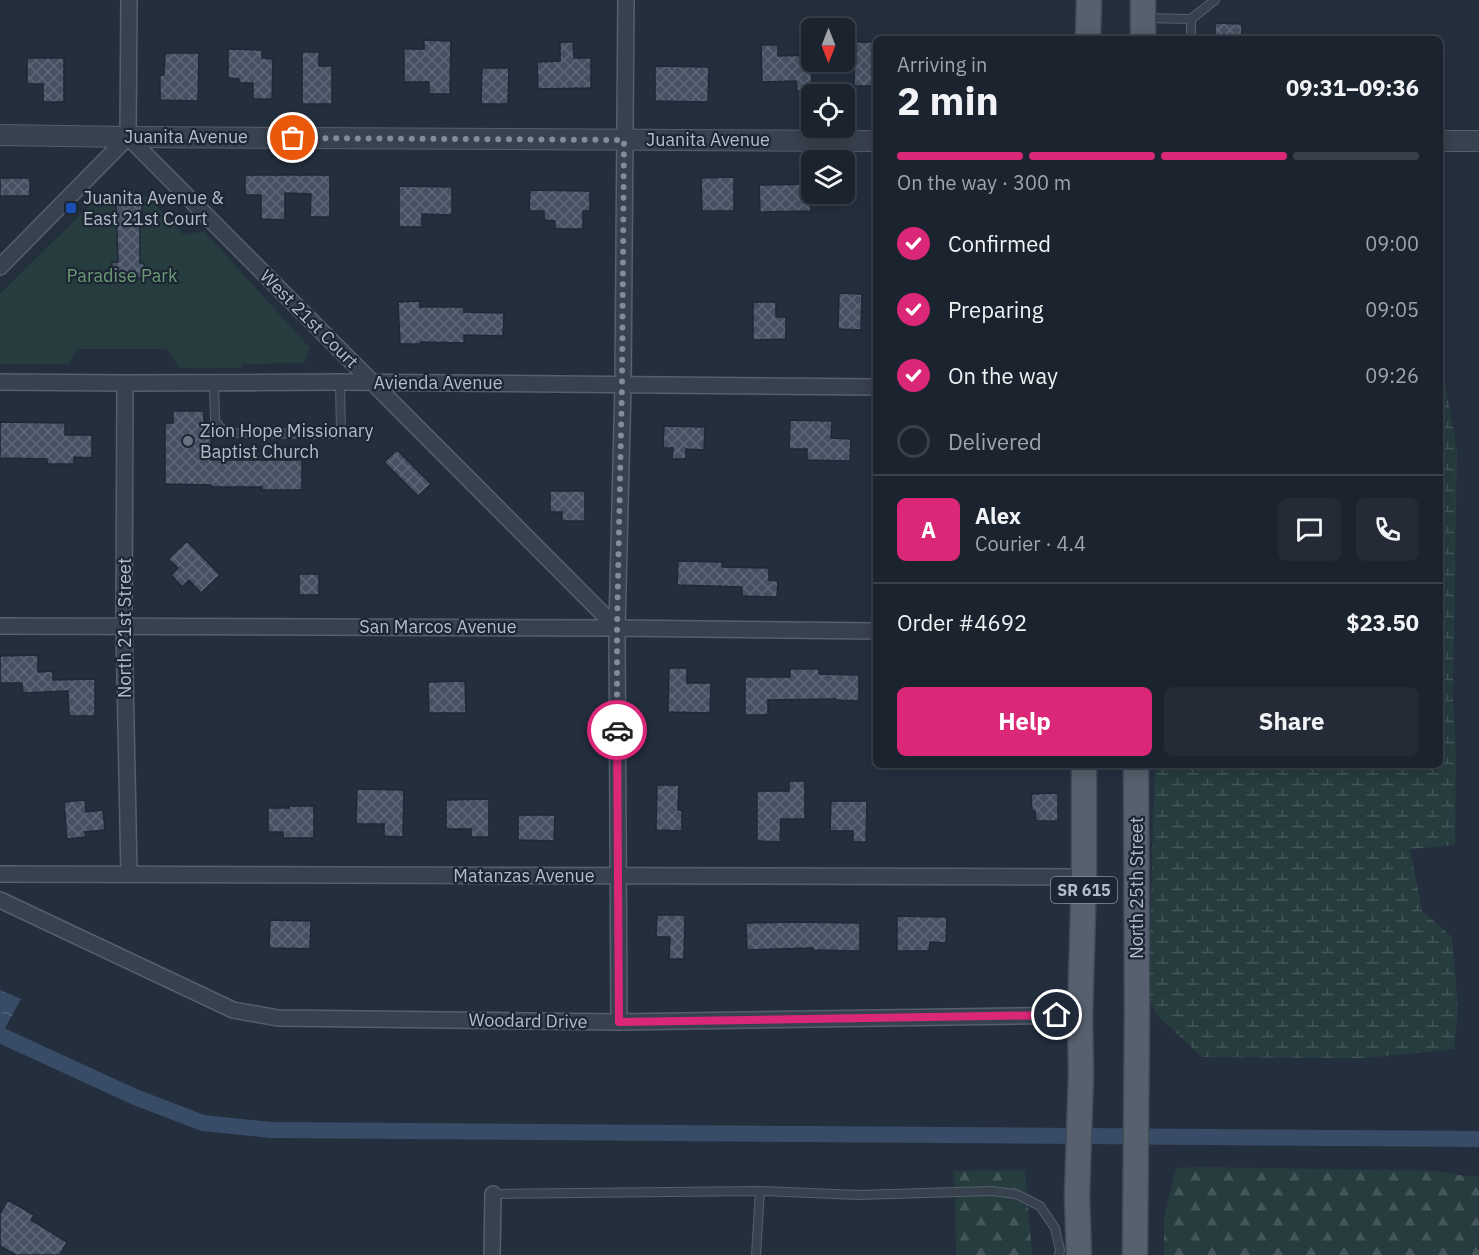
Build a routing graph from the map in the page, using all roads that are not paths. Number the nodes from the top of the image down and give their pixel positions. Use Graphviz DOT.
graph roads {
  1 [pos="129,0"];
  2 [pos="626,0"];
  3 [pos="1089,0"];
  4 [pos="1215,0"];
  5 [pos="1143,19"];
  6 [pos="1191,19"];
  7 [pos="1088,36"];
  8 [pos="1191,36"];
  9 [pos="0,135"];
  10 [pos="128,137"];
  11 [pos="624,140"];
  12 [pos="873,141"];
  13 [pos="1443,141"];
  14 [pos="1479,141"];
  15 [pos="0,267"];
  16 [pos="0,382"];
  17 [pos="214,382"];
  18 [pos="340,382"];
  19 [pos="125,383"];
  20 [pos="372,383"];
  21 [pos="622,384"];
  22 [pos="873,387"];
  23 [pos="0,626"];
  24 [pos="124,626"];
  25 [pos="617,628"];
  26 [pos="873,631"];
  27 [pos="1084,768"];
  28 [pos="1136,768"];
  29 [pos="129,873"];
  30 [pos="0,874"];
  31 [pos="619,876"];
  32 [pos="1084,877"];
  33 [pos="0,900"];
  34 [pos="1080,1015"];
  35 [pos="619,1022"];
  36 [pos="759,1191"];
  37 [pos="493,1194"];
  38 [pos="492,1255"];
  39 [pos="756,1255"];
  40 [pos="1059,1255"];
  41 [pos="1079,1255"];
  42 [pos="1135,1255"];
  1 -- 10 [label="street"];
  2 -- 11 [label="street"];
  3 -- 7 [label="main road"];
  4 -- 6 [label="lane"];
  5 -- 6 [label="lane"];
  6 -- 8 [label="lane"];
  9 -- 10 [label="street, Juanita Avenue"];
  10 -- 11 [label="street, Juanita Avenue"];
  10 -- 15 [label="street"];
  10 -- 20 [label="street, West 21st Court"];
  11 -- 12 [label="street, Juanita Avenue"];
  11 -- 21 [label="street"];
  13 -- 14 [label="street"];
  16 -- 19 [label="street, Avienda Avenue"];
  17 -- 18 [label="street, Avienda Avenue"];
  17 -- 18 [label="lane"];
  17 -- 19 [label="street, Avienda Avenue"];
  18 -- 20 [label="street, Avienda Avenue"];
  19 -- 24 [label="street, North 21st Street"];
  20 -- 21 [label="street, Avienda Avenue"];
  20 -- 25 [label="street, West 21st Court"];
  21 -- 22 [label="street, Avienda Avenue"];
  21 -- 25 [label="street"];
  23 -- 24 [label="street, San Marcos Avenue"];
  24 -- 25 [label="street, San Marcos Avenue"];
  24 -- 29 [label="street, North 21st Street"];
  25 -- 26 [label="street, San Marcos Avenue"];
  25 -- 31 [label="street"];
  27 -- 32 [label="main road, SR 615"];
  28 -- 42 [label="main road, North 25th Street / SR 615"];
  29 -- 30 [label="street, Matanzas Avenue"];
  29 -- 31 [label="street, Matanzas Avenue"];
  31 -- 32 [label="street, Matanzas Avenue"];
  31 -- 35 [label="street"];
  32 -- 34 [label="main road, SR 615"];
  33 -- 35 [label="street, Woodard Drive"];
  34 -- 35 [label="street, Woodard Drive"];
  34 -- 41 [label="main road, SR 615"];
  36 -- 37 [label="lane"];
  36 -- 39 [label="lane"];
  36 -- 40 [label="lane"];
  37 -- 38 [label="street"];
}
